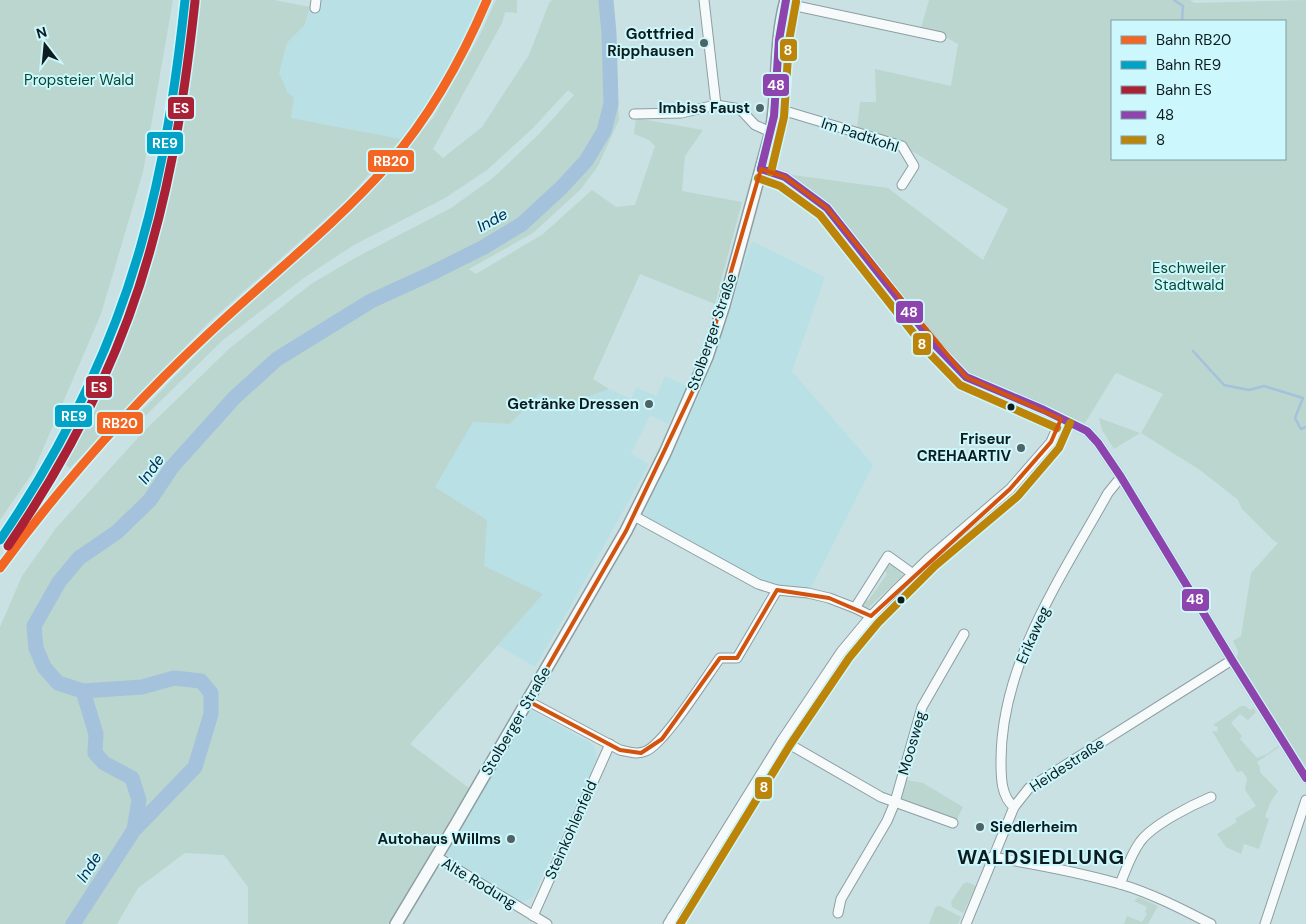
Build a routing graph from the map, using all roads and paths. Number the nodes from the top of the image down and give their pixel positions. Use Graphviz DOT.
graph roads {
  1 [pos="704,0"];
  2 [pos="785,1"];
  3 [pos="941,37"];
  4 [pos="716,105"];
  5 [pos="776,108"];
  6 [pos="634,114"];
  7 [pos="771,132"];
  8 [pos="762,168"];
  9 [pos="902,185"];
  10 [pos="1061,419"];
  11 [pos="1121,477"];
  12 [pos="634,516"];
  13 [pos="913,574"];
  14 [pos="777,590"];
  15 [pos="855,608"];
  16 [pos="871,616"];
  17 [pos="964,634"];
  18 [pos="1232,660"];
  19 [pos="528,701"];
  20 [pos="782,740"];
  21 [pos="610,744"];
  22 [pos="1306,778"];
  23 [pos="1211,797"];
  24 [pos="1306,800"];
  25 [pos="896,802"];
  26 [pos="1014,807"];
  27 [pos="953,823"];
  28 [pos="437,857"];
  29 [pos="992,857"];
  30 [pos="1120,884"];
  31 [pos="838,913"];
  32 [pos="533,916"];
  33 [pos="670,921"];
  34 [pos="396,924"];
  35 [pos="547,924"];
  36 [pos="680,924"];
  37 [pos="966,924"];
  38 [pos="1211,924"];
  39 [pos="1265,924"];
  1 -- 4 [label="street"];
  2 -- 3 [label="street"];
  2 -- 5 [label="main road, Stolberger Straße"];
  4 -- 6 [label="street"];
  4 -- 7 [label="street"];
  5 -- 7 [label="main road, Stolberger Straße"];
  5 -- 9 [label="street, Im Padtkohl"];
  7 -- 8 [label="main road, Stolberger Straße"];
  8 -- 10 [label="street"];
  8 -- 12 [label="main road, Stolberger Straße"];
  10 -- 11 [label="street"];
  10 -- 13 [label="street"];
  11 -- 18 [label="street"];
  11 -- 26 [label="street, Erikaweg"];
  12 -- 14 [label="street"];
  12 -- 19 [label="main road, Stolberger Straße"];
  13 -- 15 [label="street"];
  13 -- 16 [label="street"];
  14 -- 15 [label="street"];
  14 -- 21 [label="street"];
  15 -- 16 [label="street"];
  16 -- 20 [label="street"];
  17 -- 25 [label="street, Moosweg"];
  18 -- 22 [label="street"];
  18 -- 26 [label="street, Heidestraße"];
  19 -- 21 [label="street"];
  19 -- 28 [label="main road, Stolberger Straße"];
  20 -- 25 [label="street"];
  20 -- 33 [label="street"];
  21 -- 32 [label="street, Steinkohlenfeld"];
  23 -- 30 [label="street"];
  24 -- 39 [label="street"];
  25 -- 27 [label="street"];
  25 -- 31 [label="street, Moosweg"];
  26 -- 29 [label="street, Heidestraße"];
  28 -- 32 [label="street, Alte Rodung"];
  28 -- 34 [label="main road, Stolberger Straße"];
  29 -- 30 [label="street"];
  29 -- 37 [label="street, Heidestraße"];
  30 -- 38 [label="street"];
  32 -- 35 [label="street, Alte Rodung"];
  33 -- 36 [label="street"];
}
